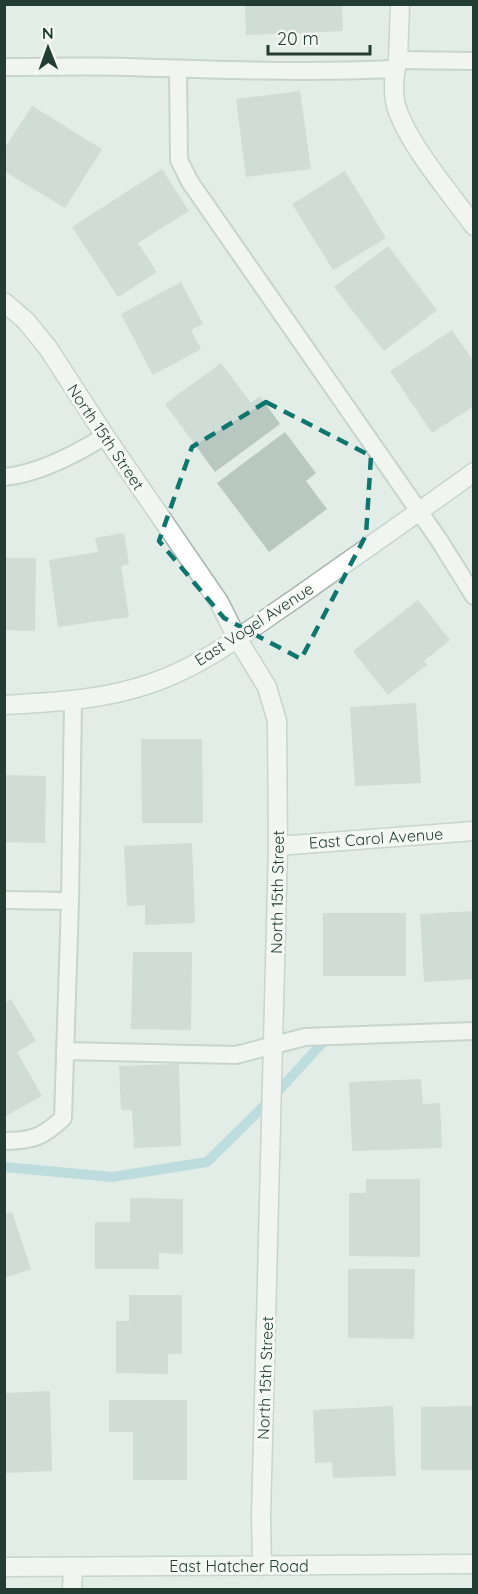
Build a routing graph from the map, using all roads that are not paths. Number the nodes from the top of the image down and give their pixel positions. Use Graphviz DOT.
graph roads {
  1 [pos="400,4"];
  2 [pos="474,61"];
  3 [pos="396,64"];
  4 [pos="4,67"];
  5 [pos="178,69"];
  6 [pos="474,226"];
  7 [pos="4,302"];
  8 [pos="105,436"];
  9 [pos="474,472"];
  10 [pos="4,477"];
  11 [pos="419,512"];
  12 [pos="474,596"];
  13 [pos="237,638"];
  14 [pos="73,701"];
  15 [pos="4,705"];
  16 [pos="474,831"];
  17 [pos="278,846"];
  18 [pos="4,900"];
  19 [pos="70,901"];
  20 [pos="474,1030"];
  21 [pos="274,1046"];
  22 [pos="65,1051"];
  23 [pos="4,1141"];
  24 [pos="474,1564"];
  25 [pos="262,1566"];
  26 [pos="4,1567"];
  27 [pos="72,1567"];
  28 [pos="72,1590"];
  1 -- 3 [label="street"];
  2 -- 3 [label="lane"];
  3 -- 5 [label="lane"];
  3 -- 6 [label="street"];
  4 -- 5 [label="lane"];
  5 -- 11 [label="lane"];
  7 -- 8 [label="street, North 15th Street"];
  8 -- 10 [label="lane"];
  8 -- 13 [label="street, North 15th Street"];
  9 -- 11 [label="street, East Vogel Avenue"];
  11 -- 12 [label="lane"];
  11 -- 13 [label="street, East Vogel Avenue"];
  13 -- 14 [label="street, East Vogel Avenue"];
  13 -- 17 [label="street, North 15th Street"];
  14 -- 15 [label="street, East Vogel Avenue"];
  14 -- 19 [label="lane"];
  16 -- 17 [label="street, East Carol Avenue"];
  17 -- 21 [label="street, North 15th Street"];
  18 -- 19 [label="lane"];
  19 -- 22 [label="lane"];
  20 -- 21 [label="lane"];
  21 -- 22 [label="lane"];
  21 -- 25 [label="street, North 15th Street"];
  22 -- 23 [label="lane"];
  24 -- 25 [label="street, East Hatcher Road"];
  25 -- 27 [label="street, East Hatcher Road"];
  26 -- 27 [label="street, East Hatcher Road"];
  27 -- 28 [label="street"];
}
